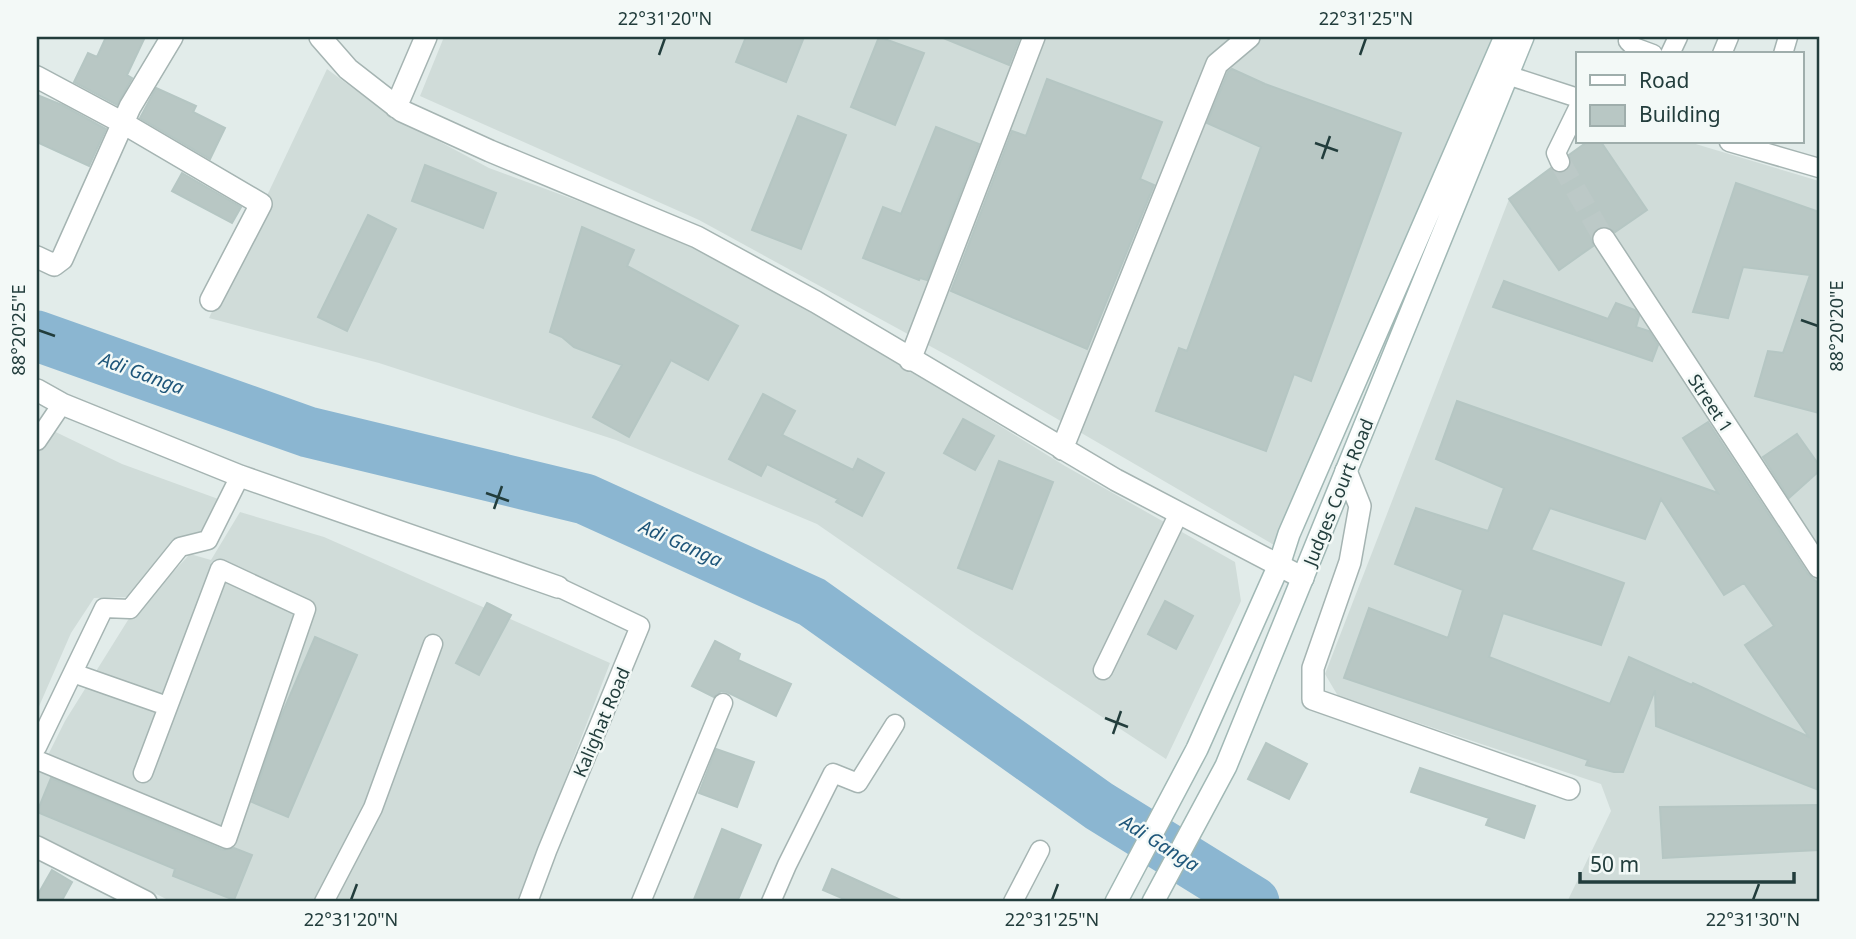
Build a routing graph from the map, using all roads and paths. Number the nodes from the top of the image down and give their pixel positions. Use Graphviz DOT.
graph roads {
  1 [pos="172,37"];
  2 [pos="320,37"];
  3 [pos="426,37"];
  4 [pos="1034,37"];
  5 [pos="1249,37"];
  6 [pos="1504,37"];
  7 [pos="1523,37"];
  8 [pos="1629,37"];
  9 [pos="1648,52"];
  10 [pos="1507,75"];
  11 [pos="37,77"];
  12 [pos="1576,97"];
  13 [pos="396,107"];
  14 [pos="1576,112"];
  15 [pos="123,123"];
  16 [pos="1753,145"];
  17 [pos="1560,162"];
  18 [pos="1819,168"];
  19 [pos="1604,239"];
  20 [pos="37,257"];
  21 [pos="211,300"];
  22 [pos="910,360"];
  23 [pos="37,390"];
  24 [pos="62,404"];
  25 [pos="37,441"];
  26 [pos="1062,449"];
  27 [pos="1346,471"];
  28 [pos="240,475"];
  29 [pos="1179,513"];
  30 [pos="1279,565"];
  31 [pos="1819,567"];
  32 [pos="1303,578"];
  33 [pos="558,587"];
  34 [pos="433,644"];
  35 [pos="1103,670"];
  36 [pos="73,673"];
  37 [pos="723,703"];
  38 [pos="167,706"];
  39 [pos="895,724"];
  40 [pos="37,747"];
  41 [pos="37,760"];
  42 [pos="143,773"];
  43 [pos="1569,789"];
  44 [pos="37,847"];
  45 [pos="1040,850"];
  46 [pos="123,897"];
  47 [pos="146,902"];
  48 [pos="324,902"];
  49 [pos="528,902"];
  50 [pos="641,902"];
  51 [pos="771,902"];
  52 [pos="1013,902"];
  53 [pos="1115,902"];
  54 [pos="1153,902"];
  1 -- 15 [label="street"];
  2 -- 13 [label="street"];
  3 -- 13 [label="street"];
  4 -- 22 [label="street"];
  5 -- 26 [label="street"];
  6 -- 30 [label="street, Judges Court Road"];
  7 -- 10 [label="street, Judges Court Road"];
  8 -- 9 [label="lane"];
  10 -- 12 [label="lane"];
  10 -- 27 [label="street, Judges Court Road"];
  11 -- 15 [label="street"];
  13 -- 22 [label="street"];
  14 -- 17 [label="lane"];
  15 -- 20 [label="street"];
  15 -- 21 [label="street"];
  16 -- 18 [label="lane"];
  19 -- 31 [label="street, Street 1"];
  22 -- 26 [label="street"];
  23 -- 24 [label="street"];
  24 -- 25 [label="lane"];
  24 -- 28 [label="street"];
  26 -- 29 [label="street"];
  27 -- 32 [label="street, Judges Court Road"];
  27 -- 43 [label="street"];
  28 -- 33 [label="street"];
  28 -- 36 [label="lane"];
  29 -- 30 [label="street"];
  29 -- 35 [label="lane"];
  30 -- 32 [label="street"];
  30 -- 53 [label="street, Judges Court Road"];
  32 -- 54 [label="street, Judges Court Road"];
  33 -- 49 [label="lane, Kalighat Road"];
  34 -- 48 [label="lane"];
  36 -- 38 [label="lane"];
  36 -- 40 [label="lane"];
  37 -- 50 [label="lane"];
  38 -- 41 [label="lane"];
  38 -- 42 [label="lane"];
  39 -- 51 [label="lane"];
  44 -- 46 [label="street"];
  45 -- 52 [label="lane"];
  46 -- 47 [label="street"];
}
